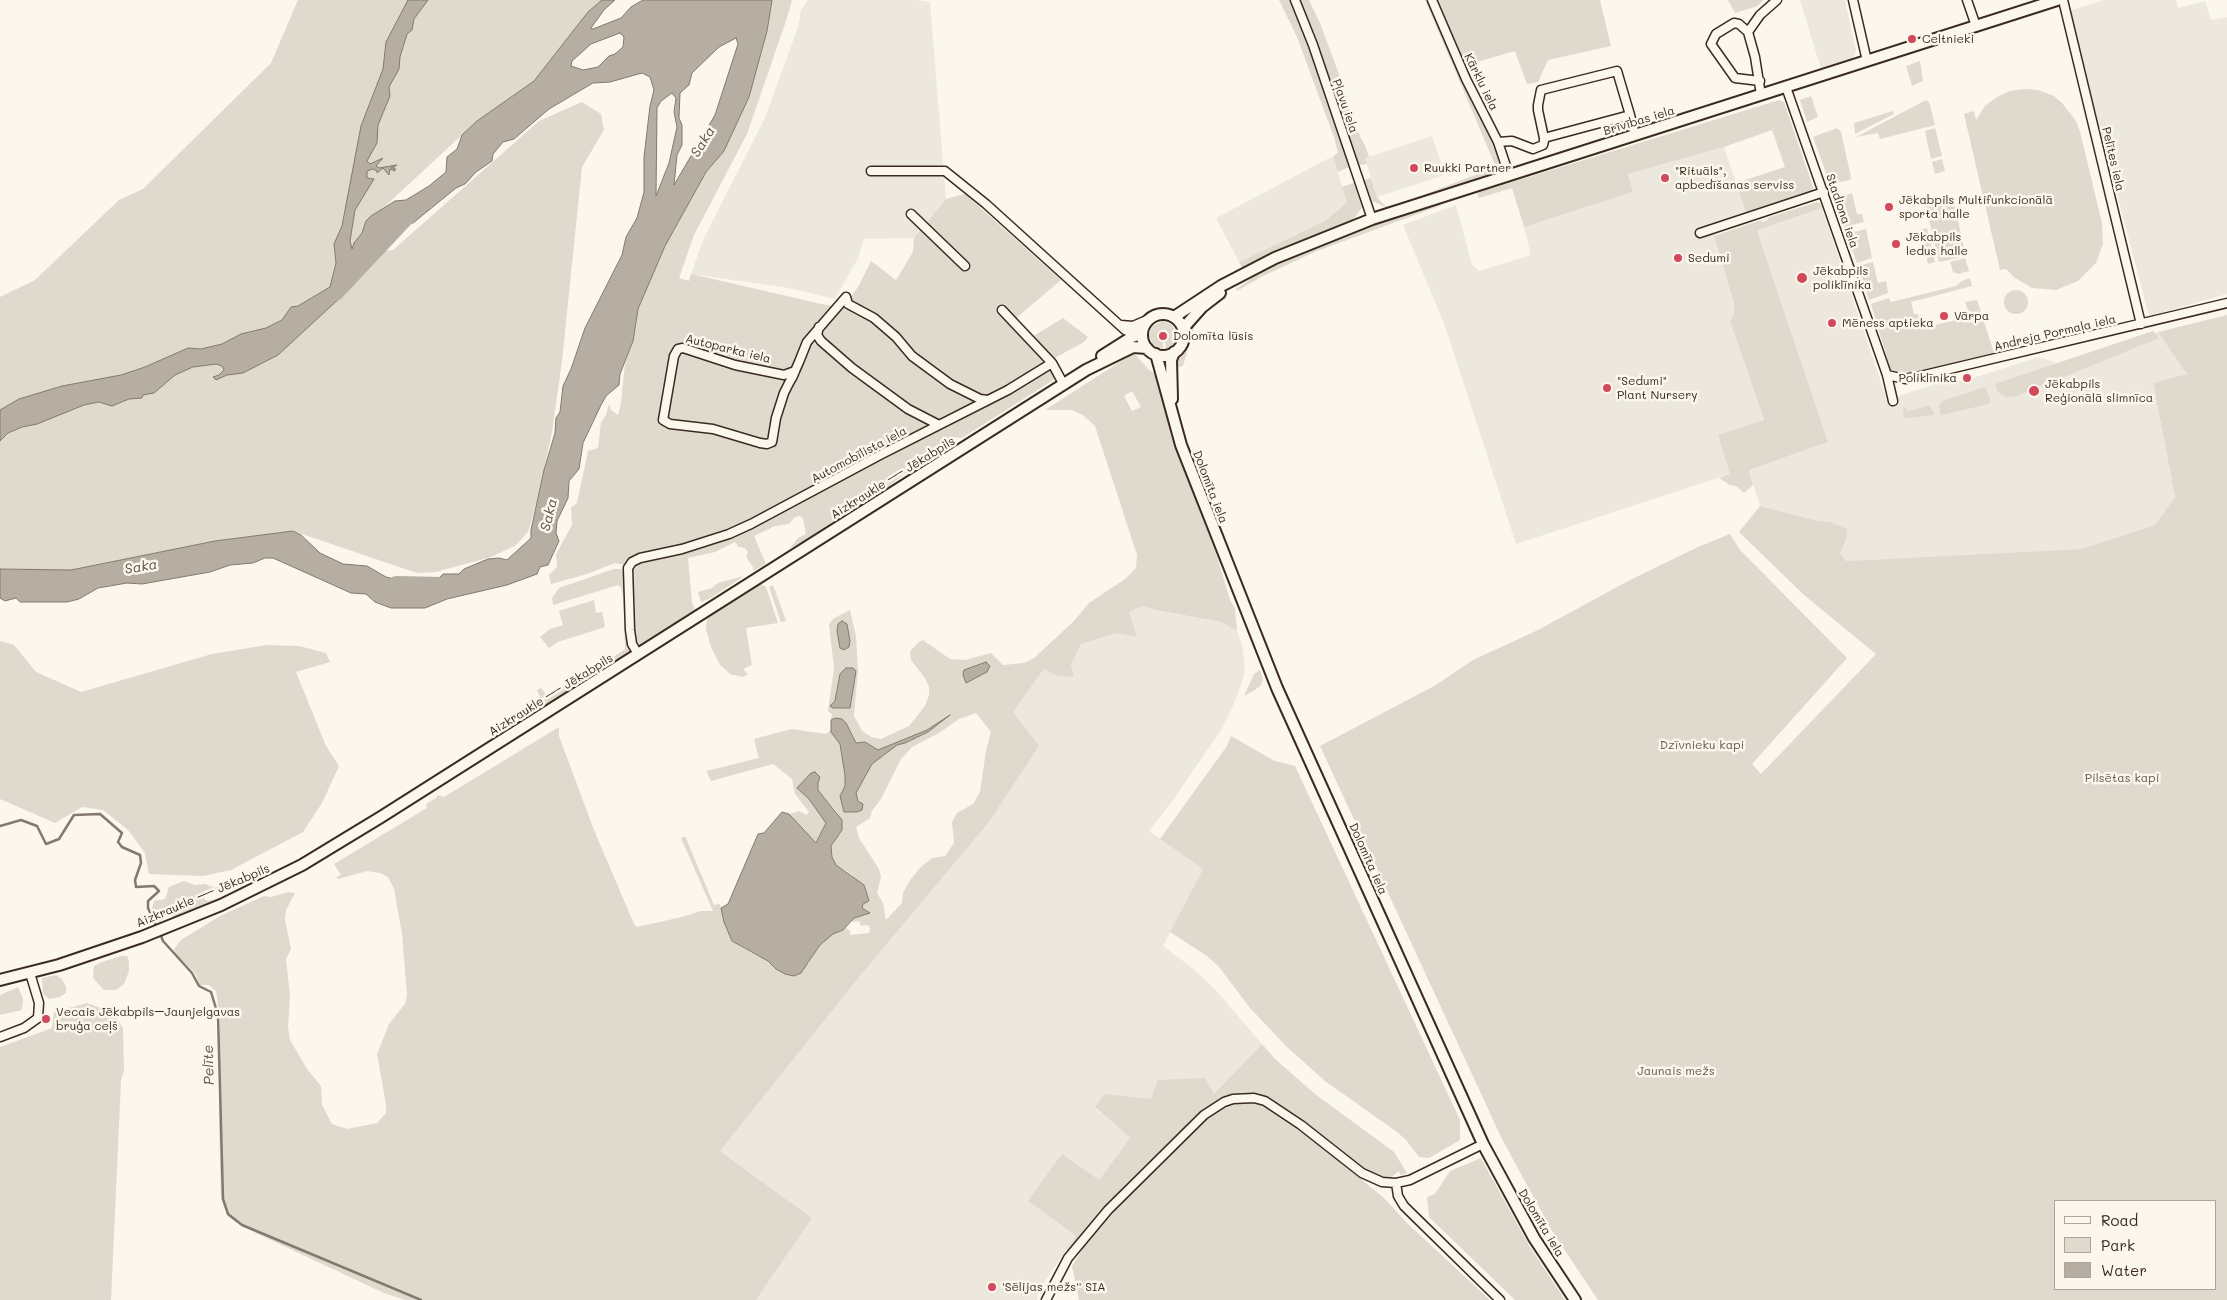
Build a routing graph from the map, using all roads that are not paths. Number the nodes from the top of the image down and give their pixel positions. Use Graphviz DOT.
graph roads {
  1 [pos="1295,0"];
  2 [pos="1432,0"];
  3 [pos="1777,0"];
  4 [pos="1852,0"];
  5 [pos="1967,0"];
  6 [pos="2057,0"];
  7 [pos="2063,0"];
  8 [pos="1976,26"];
  9 [pos="1748,32"];
  10 [pos="1867,61"];
  11 [pos="1760,81"];
  12 [pos="1786,87"];
  13 [pos="1762,95"];
  14 [pos="1630,115"];
  15 [pos="1635,135"];
  16 [pos="1544,138"];
  17 [pos="1498,142"];
  18 [pos="870,171"];
  19 [pos="1509,175"];
  20 [pos="1824,192"];
  21 [pos="911,214"];
  22 [pos="1372,219"];
  23 [pos="1700,233"];
  24 [pos="966,266"];
  25 [pos="1234,280"];
  26 [pos="2227,303"];
  27 [pos="1002,310"];
  28 [pos="1174,317"];
  29 [pos="2141,324"];
  30 [pos="819,327"];
  31 [pos="1144,328"];
  32 [pos="1184,332"];
  33 [pos="1147,348"];
  34 [pos="1174,352"];
  35 [pos="1156,354"];
  36 [pos="1052,363"];
  37 [pos="1086,370"];
  38 [pos="795,371"];
  39 [pos="1887,374"];
  40 [pos="1064,384"];
  41 [pos="988,400"];
  42 [pos="1893,401"];
  43 [pos="1172,413"];
  44 [pos="939,425"];
  45 [pos="638,654"];
  46 [pos="30,973"];
  47 [pos="0,980"];
  48 [pos="0,1037"];
  49 [pos="1483,1144"];
  50 [pos="1396,1183"];
  51 [pos="1046,1300"];
  52 [pos="1500,1300"];
  53 [pos="1575,1300"];
  1 -- 22 [label="street, Pļavu iela"];
  2 -- 17 [label="street, Kārklu iela"];
  3 -- 9 [label="street"];
  4 -- 10 [label="street"];
  5 -- 8 [label="street"];
  6 -- 8 [label="main road, Brīvības iela"];
  7 -- 29 [label="street, Pelītes iela"];
  8 -- 10 [label="main road, Brīvības iela"];
  9 -- 11 [label="street"];
  9 -- 11 [label="street"];
  10 -- 12 [label="main road, Brīvības iela"];
  11 -- 13 [label="street"];
  12 -- 13 [label="main road, Brīvības iela"];
  12 -- 20 [label="street, Stadiona iela"];
  13 -- 15 [label="main road, Brīvības iela"];
  14 -- 15 [label="street"];
  14 -- 16 [label="street"];
  14 -- 16 [label="street"];
  15 -- 19 [label="main road, Brīvības iela"];
  16 -- 17 [label="street"];
  17 -- 19 [label="street, Kārklu iela"];
  18 -- 31 [label="street"];
  19 -- 22 [label="main road, Brīvības iela"];
  20 -- 23 [label="street"];
  20 -- 39 [label="street, Stadiona iela"];
  21 -- 24 [label="street"];
  22 -- 25 [label="main road, Brīvības iela"];
  25 -- 28 [label="main road, Brīvības iela"];
  25 -- 32 [label="main road, Brīvības iela"];
  26 -- 29 [label="street, Andreja Pormaļa iela"];
  27 -- 36 [label="street"];
  28 -- 31 [label="main road"];
  28 -- 32 [label="main road"];
  29 -- 39 [label="street, Andreja Pormaļa iela"];
  30 -- 38 [label="street, Autoparka iela"];
  30 -- 41 [label="street, Autoparka iela"];
  30 -- 44 [label="street, Automobīlista iela"];
  31 -- 33 [label="main road"];
  31 -- 37 [label="main road, Aizkraukle — Jēkabpils"];
  32 -- 34 [label="main road"];
  33 -- 35 [label="main road"];
  33 -- 37 [label="main road, Aizkraukle — Jēkabpils"];
  34 -- 35 [label="main road"];
  34 -- 43 [label="main road, Dolomīta iela"];
  35 -- 43 [label="main road, Dolomīta iela"];
  36 -- 40 [label="street"];
  36 -- 41 [label="street, Automobīlista iela"];
  37 -- 40 [label="main road, Aizkraukle — Jēkabpils"];
  38 -- 38 [label="street, Autoparka iela"];
  39 -- 42 [label="street, Stadiona iela"];
  40 -- 45 [label="main road, Aizkraukle — Jēkabpils"];
  41 -- 44 [label="street, Automobīlista iela"];
  43 -- 49 [label="main road, Dolomīta iela"];
  44 -- 45 [label="street, Automobīlista iela"];
  45 -- 46 [label="main road, Aizkraukle — Jēkabpils"];
  46 -- 47 [label="main road, Aizkraukle — Jēkabpils"];
  46 -- 48 [label="street"];
  49 -- 50 [label="street"];
  49 -- 53 [label="main road, Dolomīta iela"];
  50 -- 51 [label="street"];
  50 -- 52 [label="street"];
}
